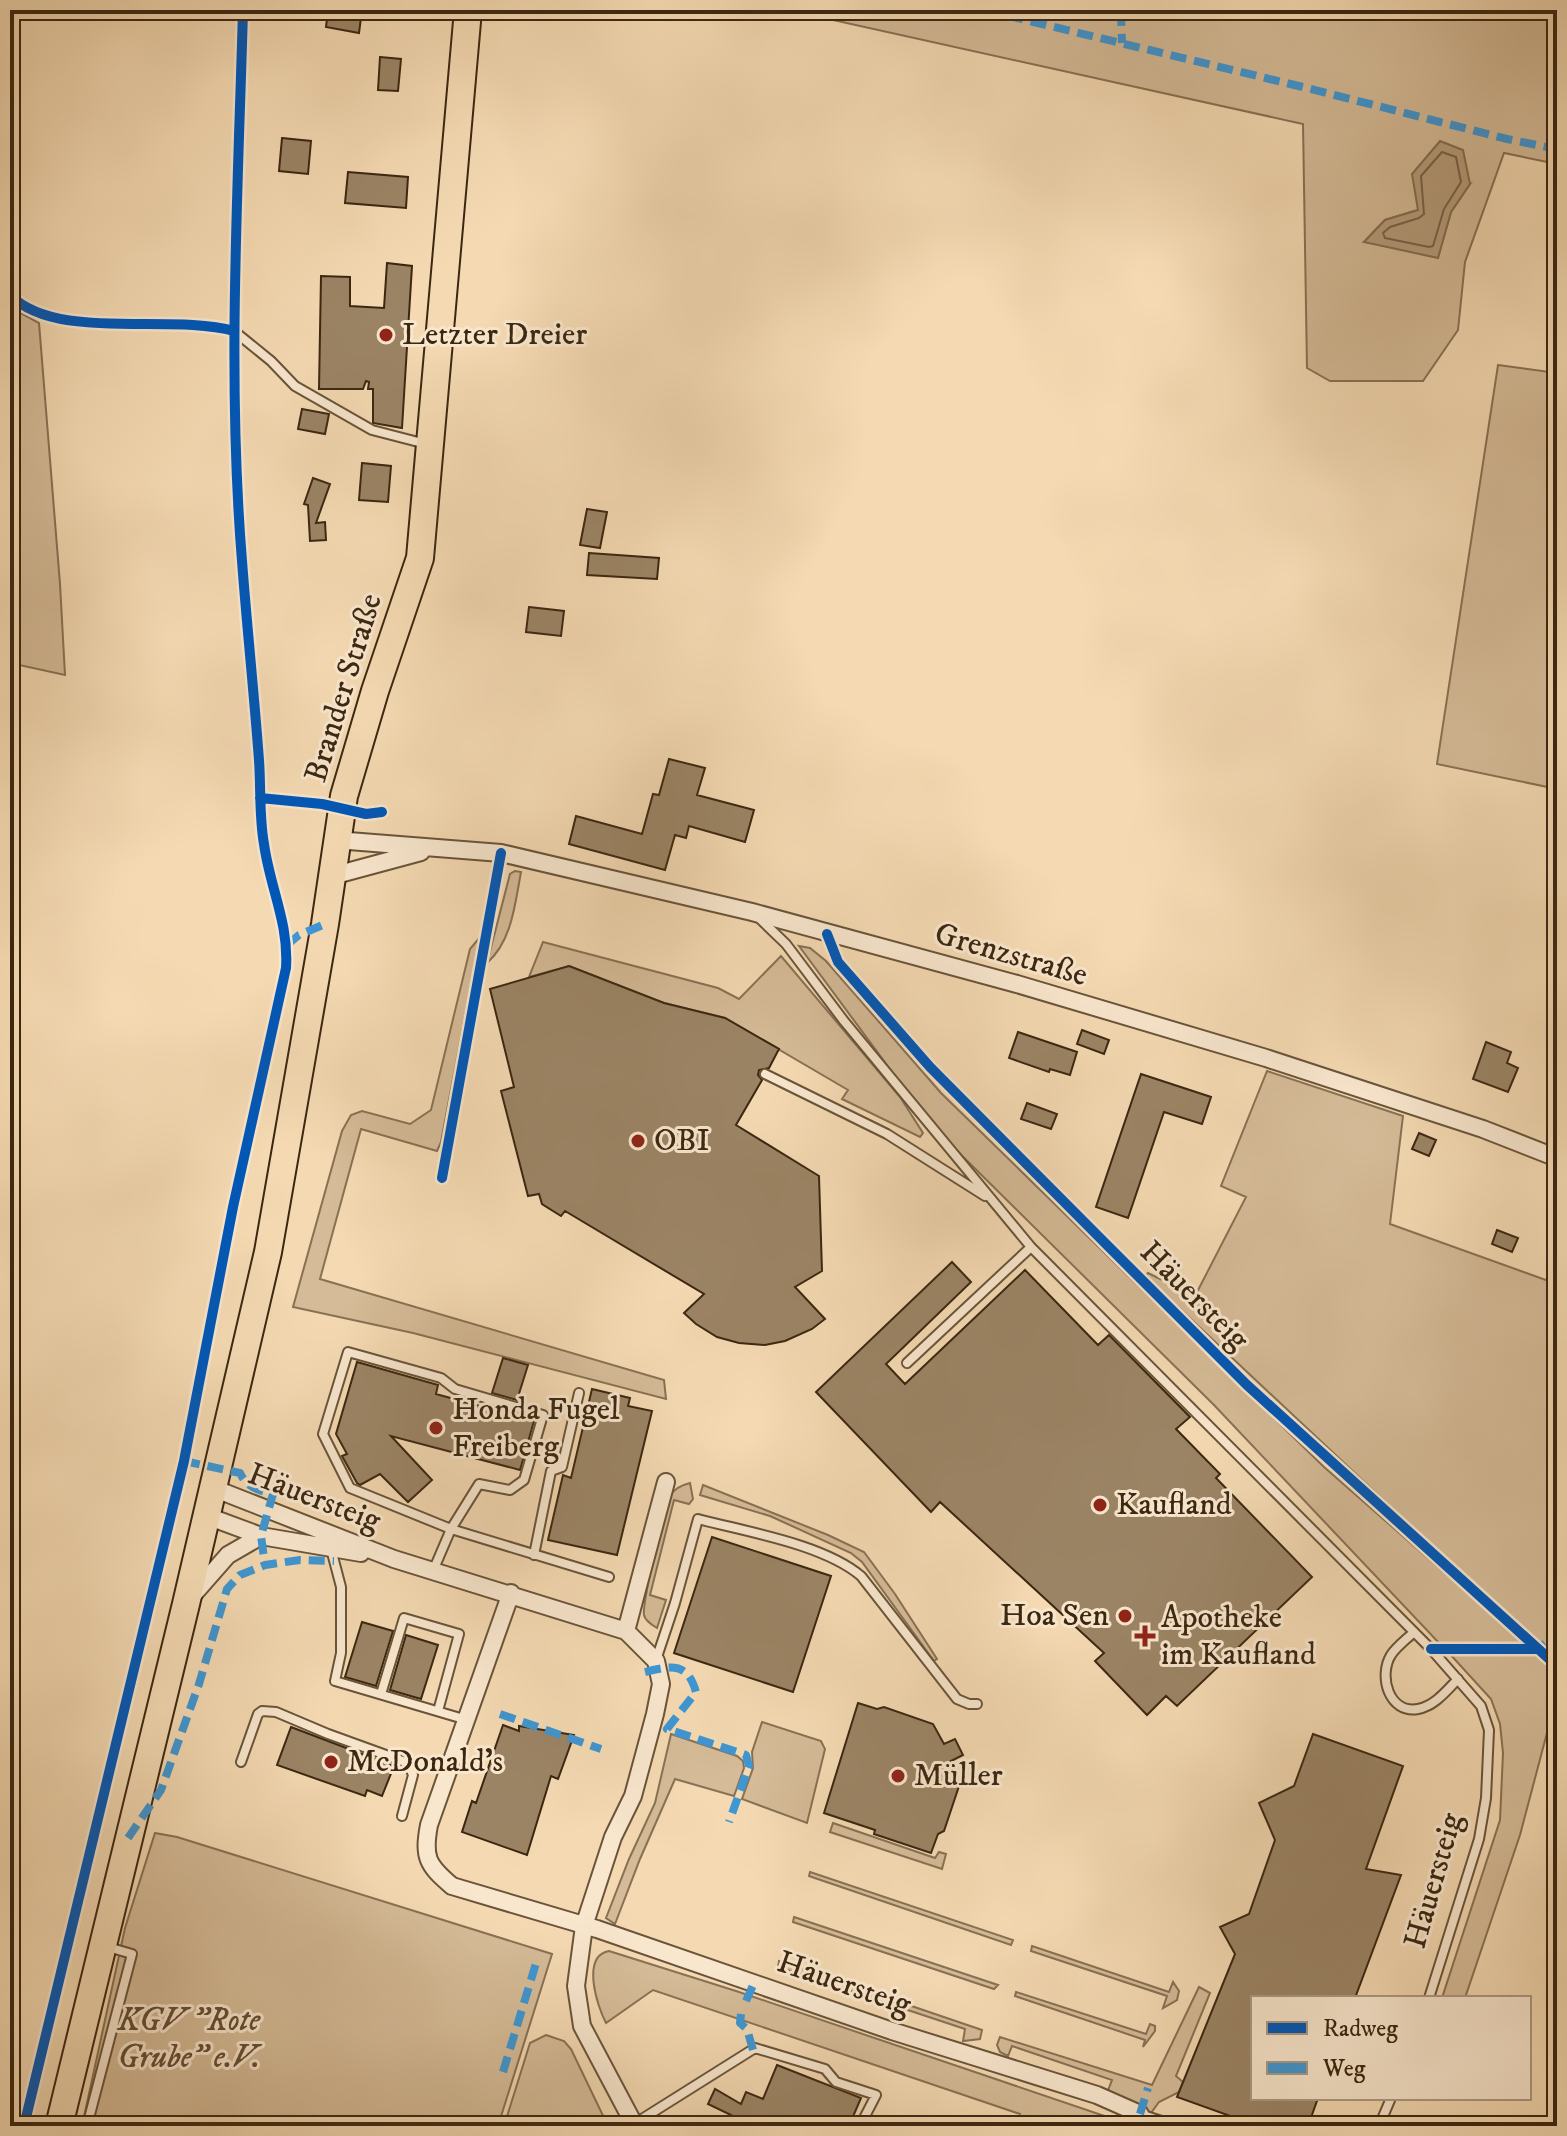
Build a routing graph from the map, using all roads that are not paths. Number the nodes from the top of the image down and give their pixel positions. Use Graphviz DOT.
graph roads {
  1 [pos="468,10"];
  2 [pos="234,331"];
  3 [pos="429,445"];
  4 [pos="336,840"];
  5 [pos="439,848"];
  6 [pos="332,876"];
  7 [pos="752,912"];
  8 [pos="765,1074"];
  9 [pos="1557,1158"];
  10 [pos="992,1201"];
  11 [pos="1031,1247"];
  12 [pos="907,1363"];
  13 [pos="579,1393"];
  14 [pos="666,1482"];
  15 [pos="213,1488"];
  16 [pos="207,1516"];
  17 [pos="451,1529"];
  18 [pos="261,1536"];
  19 [pos="331,1548"];
  20 [pos="534,1555"];
  21 [pos="394,1559"];
  22 [pos="433,1571"];
  23 [pos="609,1577"];
  24 [pos="511,1593"];
  25 [pos="186,1604"];
  26 [pos="626,1631"];
  27 [pos="1414,1632"];
  28 [pos="656,1661"];
  29 [pos="1458,1679"];
  30 [pos="381,1694"];
  31 [pos="977,1704"];
  32 [pos="438,1711"];
  33 [pos="467,1720"];
  34 [pos="241,1762"];
  35 [pos="402,1816"];
  36 [pos="584,1926"];
  37 [pos="102,1946"];
  38 [pos="1430,1996"];
  39 [pos="1390,2100"];
  40 [pos="1140,2114"];
  41 [pos="635,2125"];
  42 [pos="59,2126"];
  43 [pos="87,2126"];
  44 [pos="860,2126"];
  45 [pos="1177,2126"];
  46 [pos="1379,2126"];
  1 -- 3 [label="main road, Brander Straße"];
  2 -- 3 [label="lane"];
  3 -- 4 [label="main road, Brander Straße"];
  4 -- 5 [label="street, Grenzstraße"];
  4 -- 6 [label="main road, Brander Straße"];
  5 -- 6 [label="street, Grenzstraße"];
  5 -- 7 [label="street, Grenzstraße"];
  6 -- 15 [label="main road, Brander Straße"];
  7 -- 9 [label="street, Grenzstraße"];
  7 -- 10 [label="lane, Häuersteig"];
  8 -- 10 [label="lane"];
  10 -- 11 [label="lane, Häuersteig"];
  11 -- 12 [label="lane"];
  11 -- 27 [label="lane, Häuersteig"];
  13 -- 20 [label="lane"];
  14 -- 26 [label="street"];
  15 -- 16 [label="main road, Brander Straße"];
  15 -- 21 [label="street, Häuersteig"];
  16 -- 18 [label="street, Häuersteig"];
  16 -- 25 [label="main road, Brander Straße"];
  17 -- 17 [label="lane"];
  17 -- 20 [label="lane"];
  17 -- 22 [label="lane"];
  18 -- 19 [label="street, Häuersteig"];
  18 -- 25 [label="street, Häuersteig"];
  19 -- 21 [label="street, Häuersteig"];
  19 -- 30 [label="lane"];
  20 -- 23 [label="lane"];
  21 -- 22 [label="street, Häuersteig"];
  22 -- 24 [label="street, Häuersteig"];
  24 -- 26 [label="street, Häuersteig"];
  24 -- 33 [label="street, Häuersteig"];
  25 -- 37 [label="main road, Brander Straße"];
  26 -- 28 [label="street, Häuersteig"];
  27 -- 29 [label="lane, Häuersteig"];
  27 -- 29 [label="lane"];
  28 -- 31 [label="lane"];
  28 -- 36 [label="street"];
  29 -- 38 [label="lane, Häuersteig"];
  30 -- 32 [label="lane"];
  30 -- 32 [label="lane"];
  32 -- 33 [label="lane"];
  33 -- 36 [label="street, Häuersteig"];
  34 -- 35 [label="lane"];
  36 -- 40 [label="street, Häuersteig"];
  36 -- 41 [label="street"];
  37 -- 42 [label="main road, Brander Straße"];
  37 -- 43 [label="lane"];
  39 -- 46 [label="lane"];
  40 -- 45 [label="lane, Häuersteig"];
  41 -- 44 [label="lane"];
}
